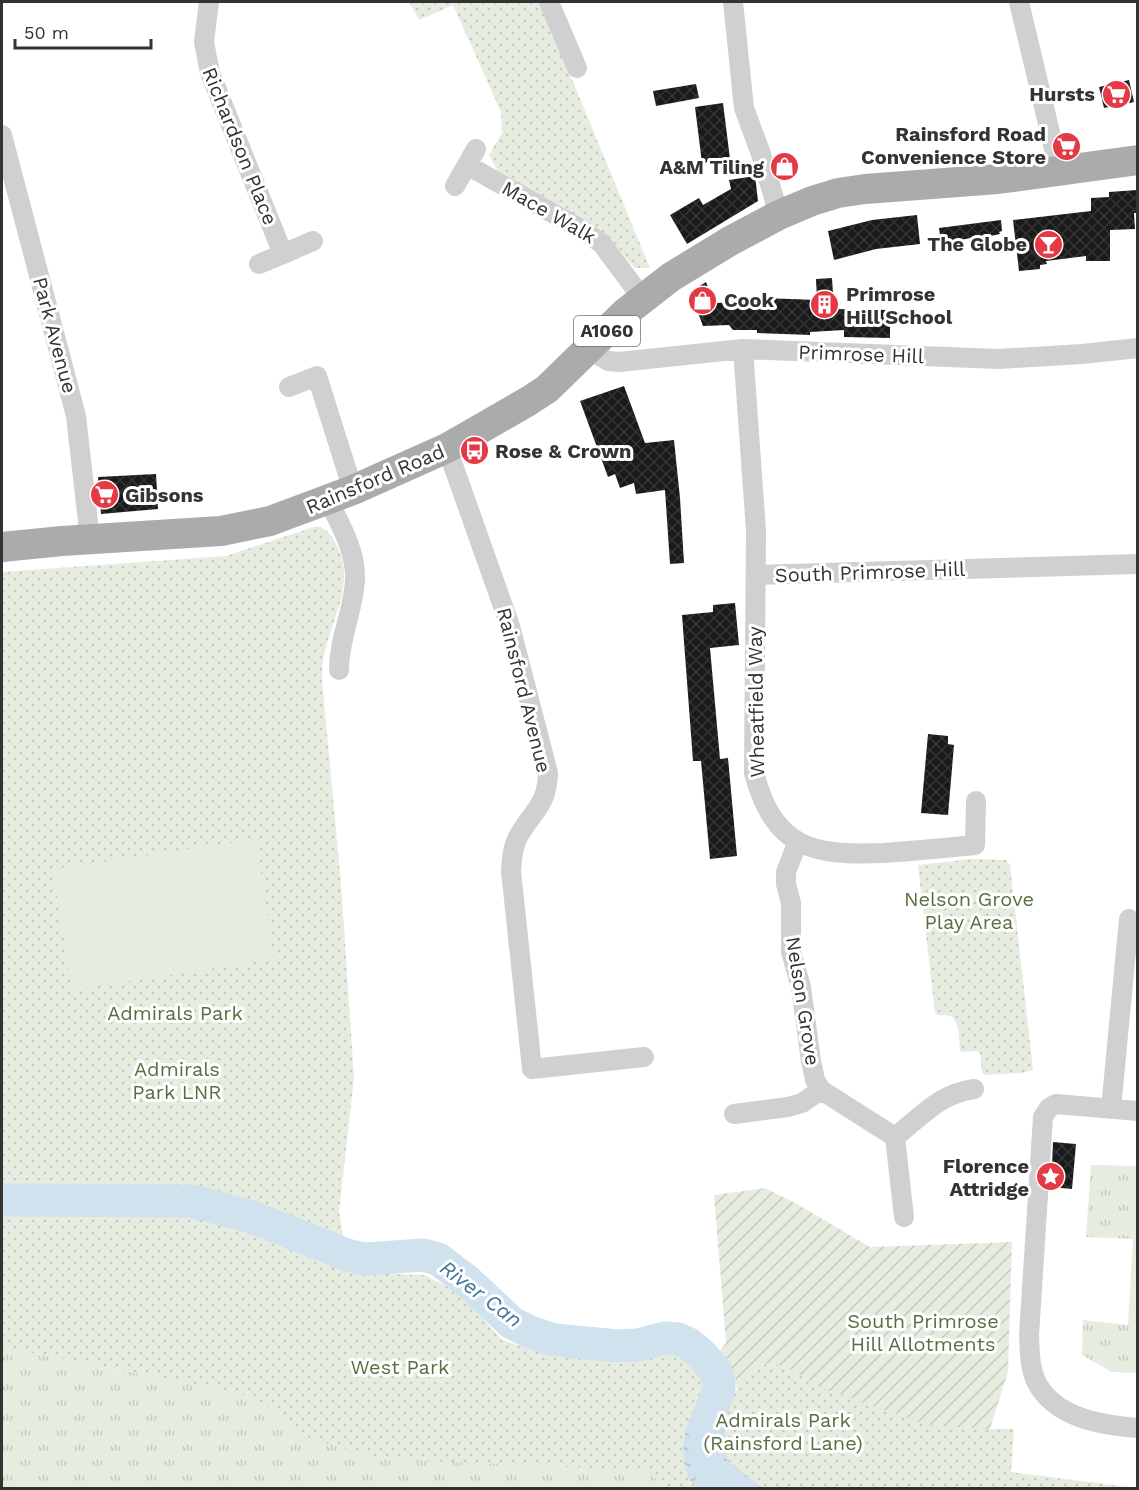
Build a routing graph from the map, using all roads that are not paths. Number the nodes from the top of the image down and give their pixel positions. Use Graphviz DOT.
graph roads {
  1 [pos="209,2"];
  2 [pos="549,2"];
  3 [pos="733,2"];
  4 [pos="1019,2"];
  5 [pos="578,69"];
  6 [pos="2,135"];
  7 [pos="1137,160"];
  8 [pos="1059,170"];
  9 [pos="455,186"];
  10 [pos="779,215"];
  11 [pos="313,241"];
  12 [pos="283,254"];
  13 [pos="259,264"];
  14 [pos="643,299"];
  15 [pos="1137,348"];
  16 [pos="588,349"];
  17 [pos="743,349"];
  18 [pos="289,387"];
  19 [pos="447,448"];
  20 [pos="341,495"];
  21 [pos="90,540"];
  22 [pos="2,547"];
  23 [pos="1137,564"];
  24 [pos="756,575"];
  25 [pos="339,670"];
  26 [pos="976,801"];
  27 [pos="798,841"];
  28 [pos="1129,919"];
  29 [pos="644,1058"];
  30 [pos="974,1089"];
  31 [pos="821,1090"];
  32 [pos="1111,1109"];
  33 [pos="1137,1111"];
  34 [pos="734,1114"];
  35 [pos="895,1137"];
  36 [pos="904,1217"];
  37 [pos="1137,1428"];
  1 -- 12 [label="street, Richardson Place"];
  2 -- 5 [label="street"];
  3 -- 10 [label="street"];
  4 -- 8 [label="street"];
  6 -- 21 [label="street, Park Avenue"];
  7 -- 8 [label="main road, Rainsford Road / A1060"];
  8 -- 10 [label="main road, Rainsford Road / A1060"];
  9 -- 14 [label="street, Mace Walk"];
  10 -- 14 [label="main road, Rainsford Road / A1060"];
  11 -- 12 [label="street"];
  12 -- 13 [label="street"];
  14 -- 16 [label="main road, Rainsford Road / A1060"];
  15 -- 17 [label="street, Primrose Hill"];
  16 -- 17 [label="street, Primrose Hill"];
  16 -- 19 [label="main road, Rainsford Road / A1060"];
  17 -- 24 [label="street, South Primrose Hill"];
  18 -- 20 [label="street"];
  19 -- 20 [label="main road, Rainsford Road / A1060"];
  19 -- 29 [label="street, Rainsford Avenue"];
  20 -- 21 [label="main road, Rainsford Road / A1060"];
  20 -- 25 [label="street"];
  21 -- 22 [label="main road, Rainsford Road / A1060"];
  23 -- 24 [label="street, South Primrose Hill"];
  24 -- 27 [label="street, Wheatfield Way"];
  26 -- 27 [label="street, Wheatfield Way"];
  27 -- 31 [label="street, Nelson Grove"];
  28 -- 32 [label="street"];
  30 -- 35 [label="street"];
  31 -- 34 [label="street, Nelson Grove"];
  31 -- 35 [label="street, Nelson Grove"];
  32 -- 33 [label="street"];
  32 -- 37 [label="street"];
  35 -- 36 [label="street"];
}
